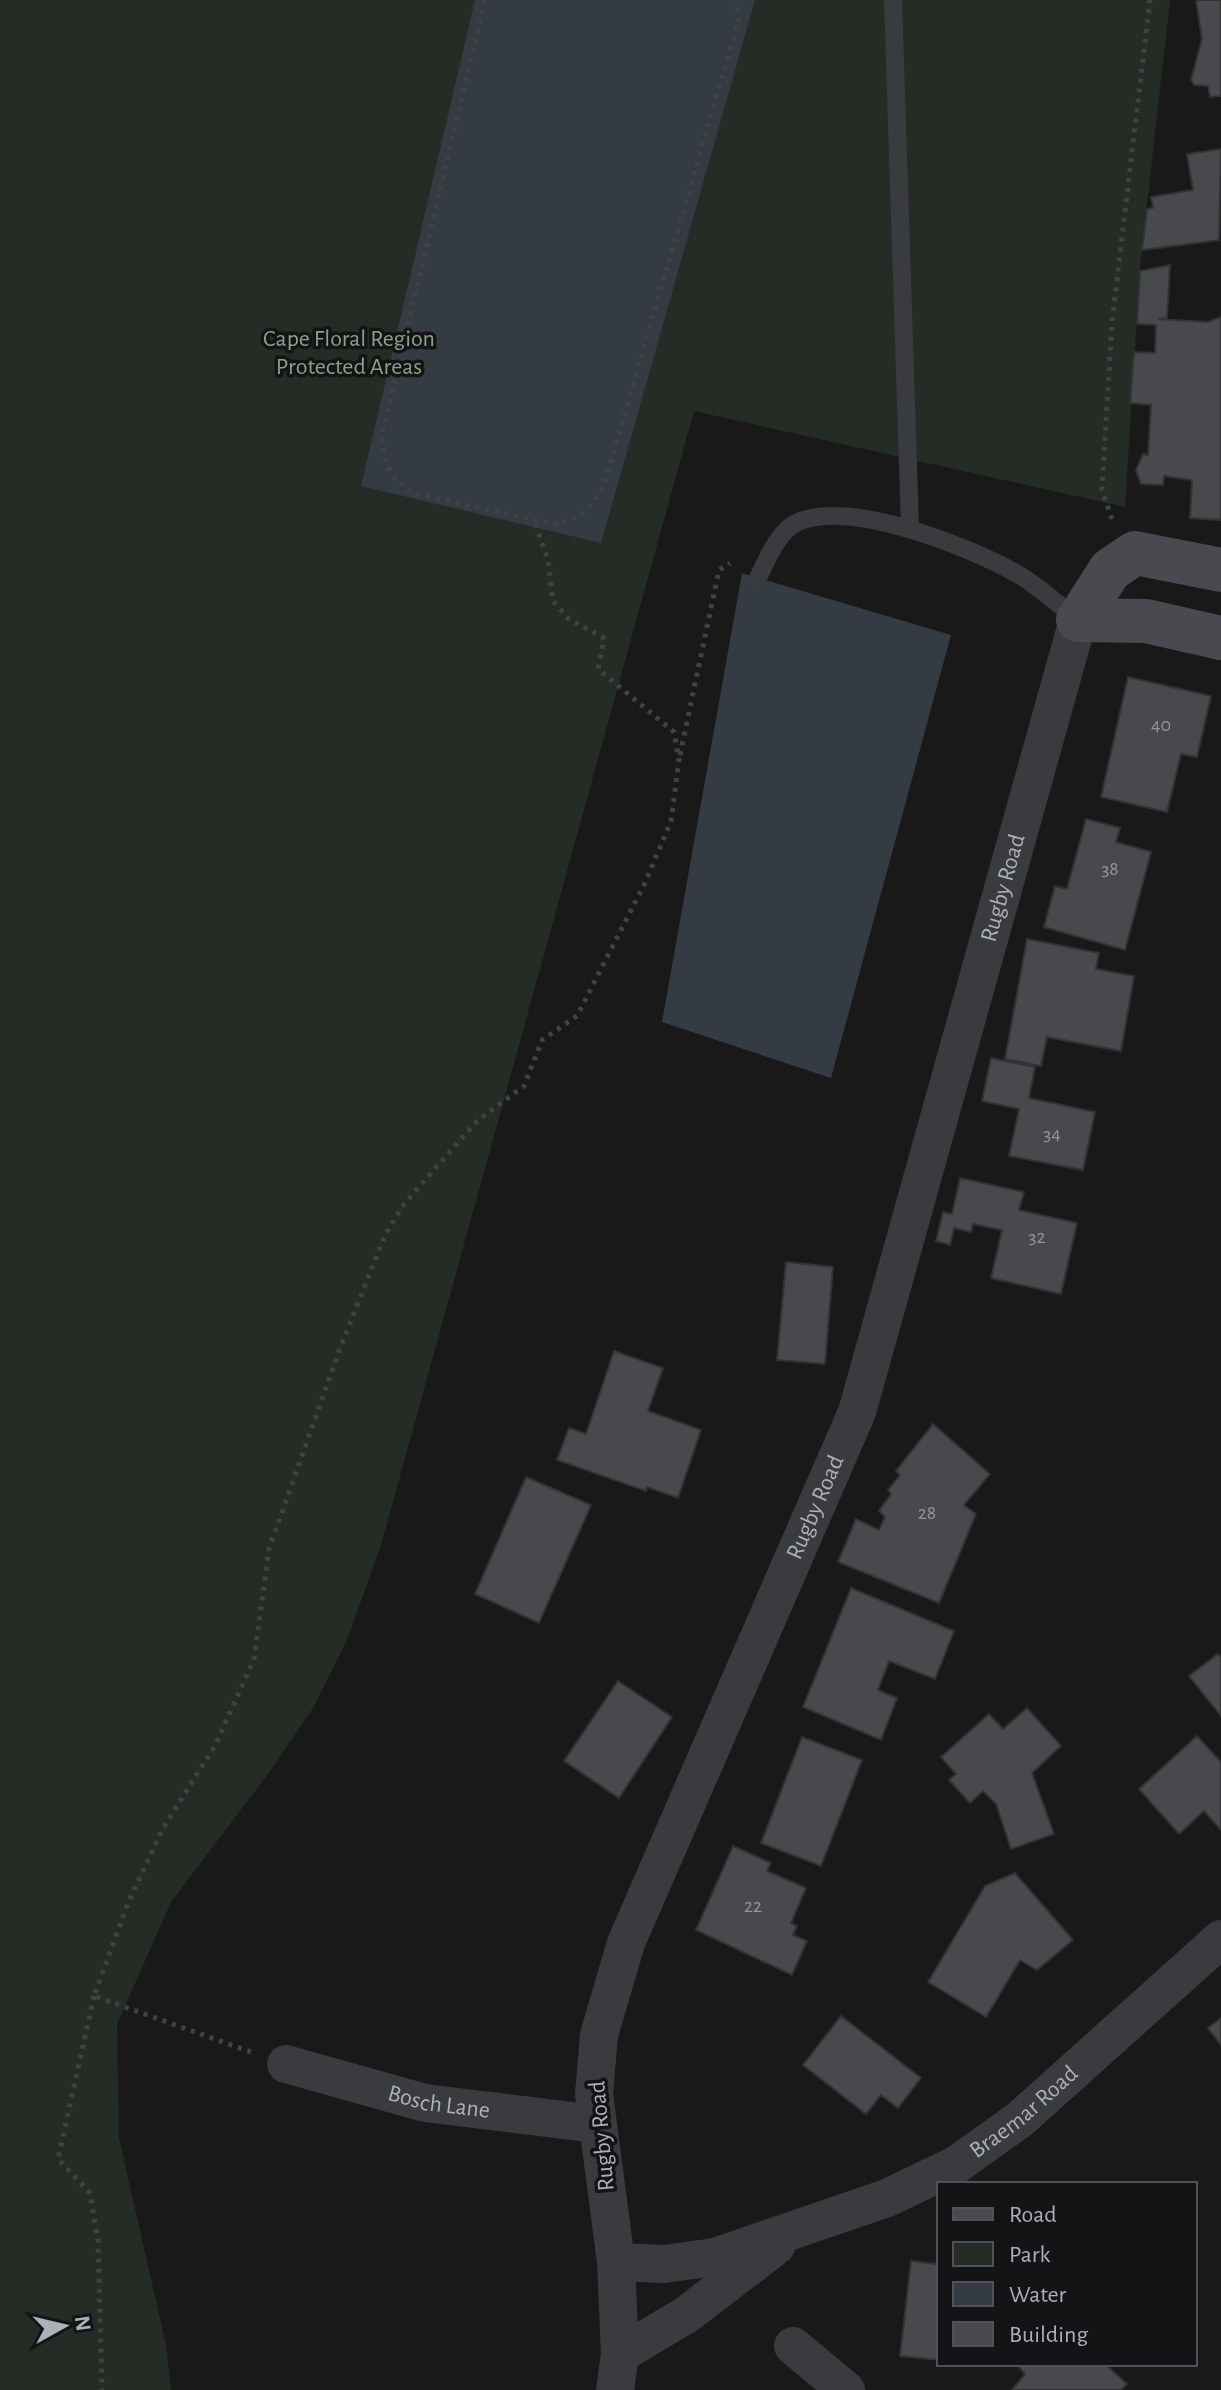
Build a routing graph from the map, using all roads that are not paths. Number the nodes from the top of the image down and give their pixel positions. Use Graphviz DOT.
graph roads {
  1 [pos="893,0"];
  2 [pos="910,527"];
  3 [pos="1221,571"];
  4 [pos="758,578"];
  5 [pos="1078,620"];
  6 [pos="1213,636"];
  7 [pos="1221,1939"];
  8 [pos="286,2064"];
  9 [pos="596,2124"];
  10 [pos="793,2231"];
  11 [pos="616,2262"];
  12 [pos="793,2346"];
  13 [pos="617,2372"];
  14 [pos="846,2390"];
  1 -- 2 [label="lane"];
  2 -- 4 [label="lane"];
  2 -- 5 [label="lane"];
  3 -- 5 [label="street"];
  3 -- 6 [label="street"];
  5 -- 6 [label="street"];
  5 -- 9 [label="street, Rugby Road"];
  7 -- 10 [label="street, Braemar Road"];
  8 -- 9 [label="street, Bosch Lane"];
  9 -- 11 [label="street, Rugby Road"];
  10 -- 11 [label="street, Braemar Road"];
  10 -- 13 [label="street, Braemar Road"];
  11 -- 13 [label="street, Rugby Road"];
  12 -- 14 [label="street"];
}
